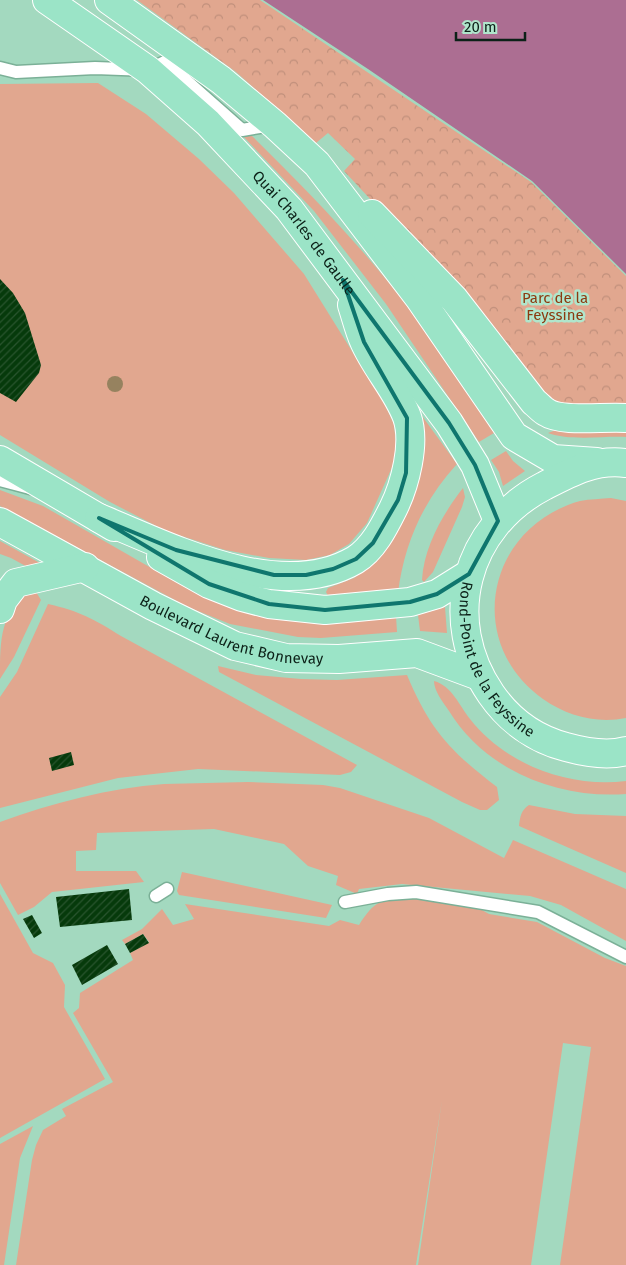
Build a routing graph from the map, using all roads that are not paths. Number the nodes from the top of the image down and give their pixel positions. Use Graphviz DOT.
graph roads {
  1 [pos="47,0"];
  2 [pos="109,0"];
  3 [pos="0,68"];
  4 [pos="148,70"];
  5 [pos="275,125"];
  6 [pos="317,164"];
  7 [pos="343,280"];
  8 [pos="626,418"];
  9 [pos="0,460"];
  10 [pos="597,462"];
  11 [pos="626,463"];
  12 [pos="0,480"];
  13 [pos="59,495"];
  14 [pos="99,518"];
  15 [pos="498,521"];
  16 [pos="0,522"];
  17 [pos="85,567"];
  18 [pos="469,574"];
  19 [pos="0,609"];
  20 [pos="479,676"];
  21 [pos="626,751"];
  22 [pos="345,902"];
  23 [pos="626,957"];
  1 -- 4 [label="main road, Quai Charles de Gaulle"];
  2 -- 5 [label="main road"];
  3 -- 4 [label="lane"];
  4 -- 5 [label="lane"];
  4 -- 7 [label="main road, Quai Charles de Gaulle"];
  5 -- 6 [label="main road"];
  6 -- 8 [label="main road"];
  6 -- 10 [label="main road"];
  7 -- 14 [label="main road"];
  7 -- 15 [label="main road, Quai Charles de Gaulle"];
  9 -- 13 [label="main road"];
  10 -- 11 [label="main road, Rond-Point de la Feyssine"];
  10 -- 15 [label="main road, Rond-Point de la Feyssine"];
  12 -- 13 [label="lane"];
  13 -- 14 [label="main road"];
  14 -- 18 [label="main road"];
  15 -- 18 [label="main road, Rond-Point de la Feyssine"];
  16 -- 17 [label="main road, Boulevard Laurent Bonnevay"];
  17 -- 19 [label="main road"];
  17 -- 20 [label="main road, Boulevard Laurent Bonnevay"];
  18 -- 20 [label="main road, Rond-Point de la Feyssine"];
  20 -- 21 [label="main road, Rond-Point de la Feyssine"];
  22 -- 23 [label="lane"];
}
